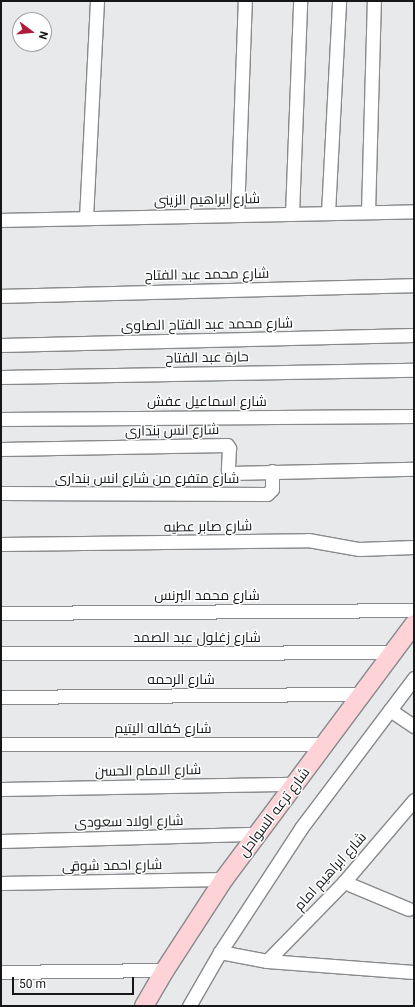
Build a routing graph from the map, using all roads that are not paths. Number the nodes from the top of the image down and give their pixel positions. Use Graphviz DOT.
graph roads {
  1 [pos="97,1"];
  2 [pos="245,1"];
  3 [pos="300,1"];
  4 [pos="339,1"];
  5 [pos="374,1"];
  6 [pos="414,211"];
  7 [pos="368,212"];
  8 [pos="328,213"];
  9 [pos="292,214"];
  10 [pos="237,215"];
  11 [pos="86,218"];
  12 [pos="1,220"];
  13 [pos="414,285"];
  14 [pos="1,296"];
  15 [pos="414,335"];
  16 [pos="1,345"];
  17 [pos="414,370"];
  18 [pos="1,377"];
  19 [pos="414,416"];
  20 [pos="1,419"];
  21 [pos="1,449"];
  22 [pos="414,470"];
  23 [pos="272,471"];
  24 [pos="1,493"];
  25 [pos="1,544"];
  26 [pos="414,547"];
  27 [pos="414,610"];
  28 [pos="1,613"];
  29 [pos="414,624"];
  30 [pos="393,652"];
  31 [pos="1,653"];
  32 [pos="414,678"];
  33 [pos="362,694"];
  34 [pos="1,697"];
  35 [pos="390,710"];
  36 [pos="414,726"];
  37 [pos="1,744"];
  38 [pos="325,744"];
  39 [pos="295,784"];
  40 [pos="1,789"];
  41 [pos="414,800"];
  42 [pos="258,834"];
  43 [pos="1,841"];
  44 [pos="224,879"];
  45 [pos="344,882"];
  46 [pos="1,883"];
  47 [pos="409,909"];
  48 [pos="220,952"];
  49 [pos="267,961"];
  50 [pos="165,970"];
  51 [pos="1,972"];
  52 [pos="414,972"];
  53 [pos="144,1006"];
  54 [pos="189,1006"];
  1 -- 11 [label="street"];
  2 -- 10 [label="street"];
  3 -- 9 [label="street"];
  4 -- 8 [label="street"];
  5 -- 7 [label="street"];
  6 -- 7 [label="street, شارع ابراهيم الزينى"];
  7 -- 8 [label="street, شارع ابراهيم الزينى"];
  8 -- 9 [label="street, شارع ابراهيم الزينى"];
  9 -- 10 [label="street, شارع ابراهيم الزينى"];
  10 -- 11 [label="street, شارع ابراهيم الزينى"];
  11 -- 12 [label="street, شارع ابراهيم الزينى"];
  13 -- 14 [label="street, شارع محمد عبد الفتاح"];
  15 -- 16 [label="street, شارع محمد عبد الفتاح الصاوى"];
  17 -- 18 [label="street, حارة عبد الفتاح"];
  19 -- 20 [label="street, شارع اسماعيل عفش"];
  21 -- 23 [label="street, شارع انس بندارى"];
  22 -- 23 [label="street, شارع انس بندارى"];
  23 -- 24 [label="street, شارع متفرع من شارع انس بندارى"];
  25 -- 26 [label="street, شارع صابر عطيه"];
  27 -- 28 [label="street, شارع محمد البرنس"];
  29 -- 30 [label="main road, شارع ترعه السواحل"];
  30 -- 31 [label="street, شارع زغلول عبد الصمد"];
  30 -- 33 [label="main road, شارع ترعه السواحل"];
  32 -- 35 [label="street"];
  33 -- 34 [label="street, شارع الرحمه"];
  33 -- 38 [label="main road, شارع ترعه السواحل"];
  35 -- 36 [label="street"];
  35 -- 48 [label="street"];
  37 -- 38 [label="street, شارع كفاله اليتيم"];
  38 -- 39 [label="main road, شارع ترعه السواحل"];
  39 -- 40 [label="street, شارع الامام الحسن"];
  39 -- 42 [label="main road, شارع ترعه السواحل"];
  41 -- 45 [label="street, شارع ابراهيم امام"];
  42 -- 43 [label="street, شارع اولاد سعودى"];
  42 -- 44 [label="main road, شارع ترعه السواحل"];
  44 -- 46 [label="street, شارع احمد شوقى"];
  44 -- 50 [label="main road, شارع ترعه السواحل"];
  45 -- 47 [label="street"];
  45 -- 49 [label="street, شارع ابراهيم امام"];
  48 -- 49 [label="street"];
  48 -- 54 [label="street"];
  49 -- 52 [label="street"];
  50 -- 51 [label="street"];
  50 -- 53 [label="main road, شارع ترعه السواحل"];
}
